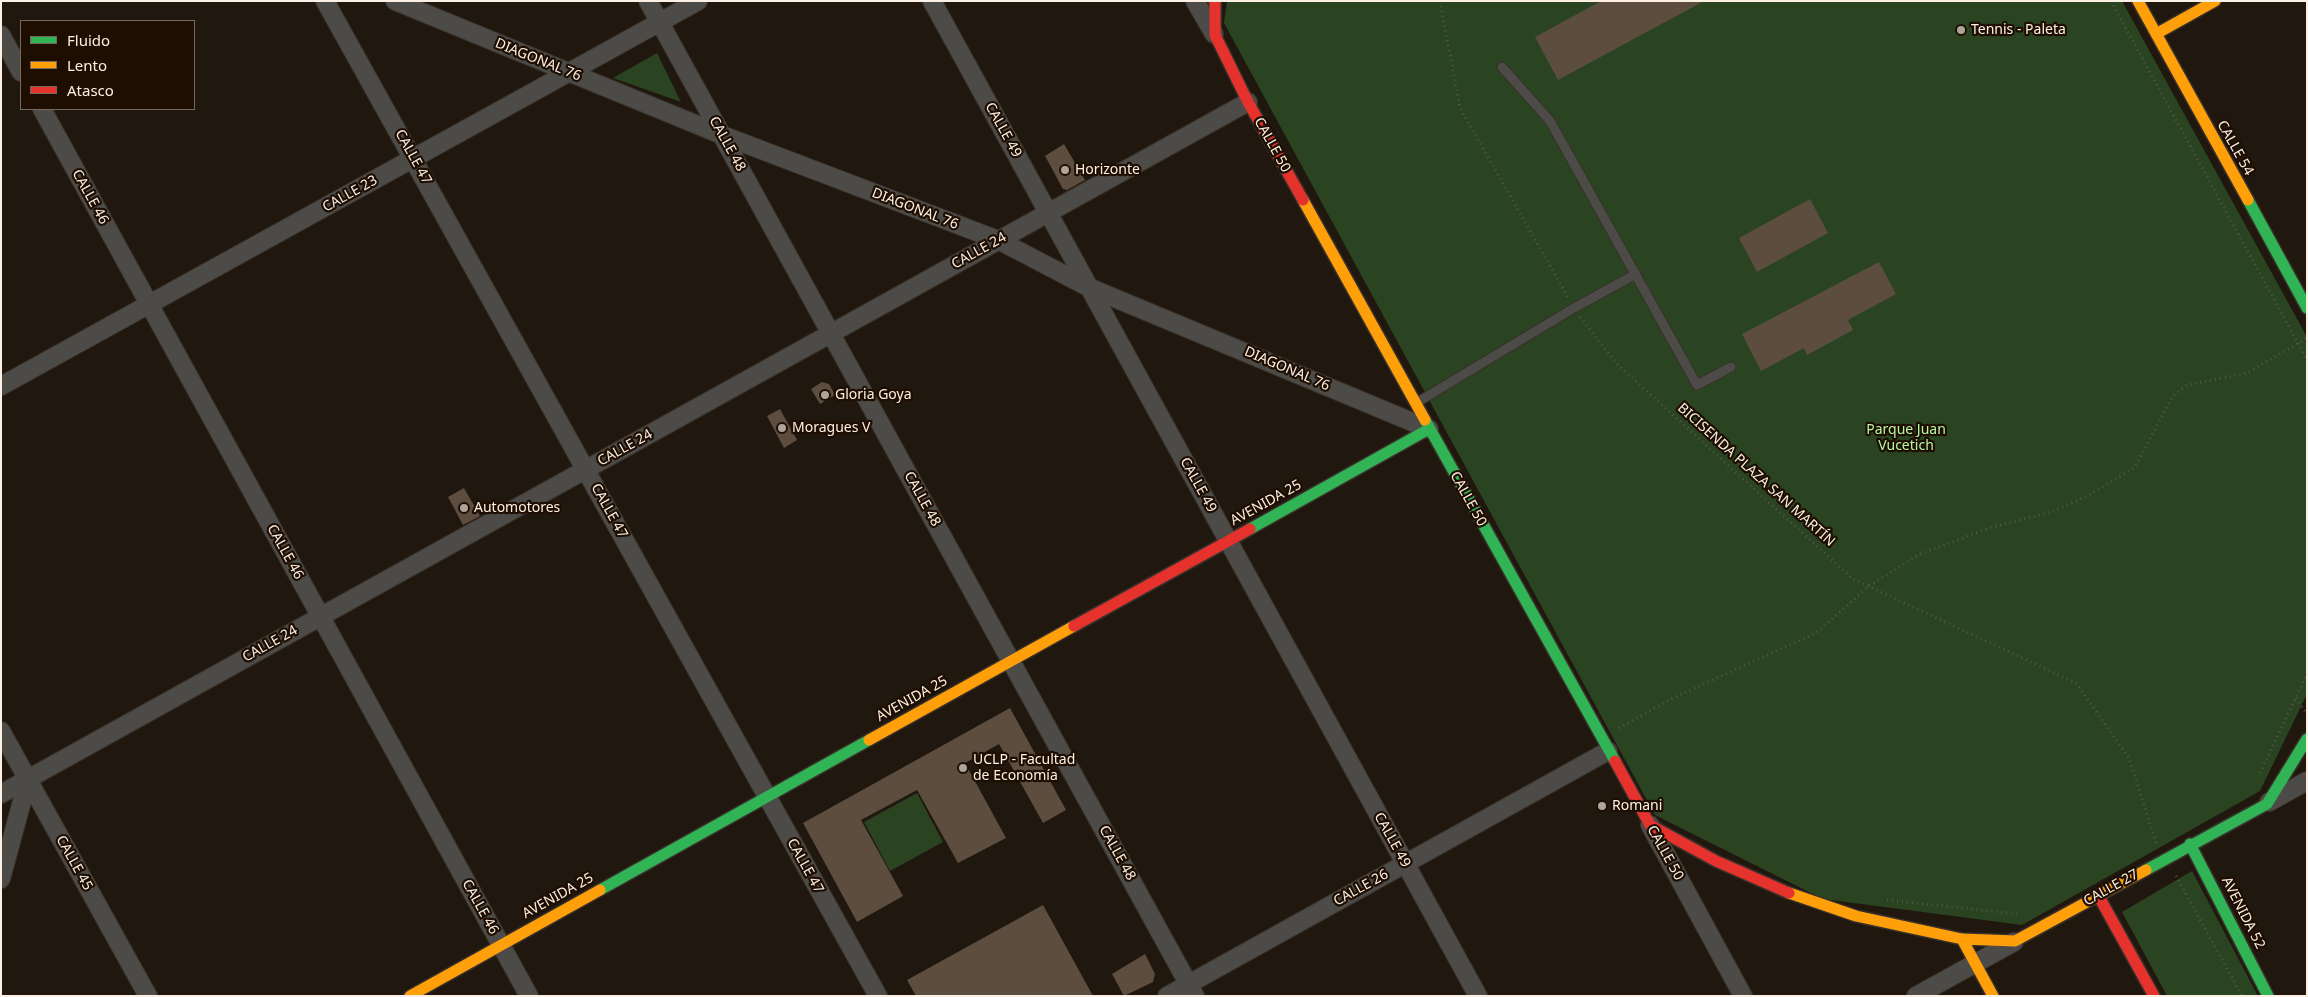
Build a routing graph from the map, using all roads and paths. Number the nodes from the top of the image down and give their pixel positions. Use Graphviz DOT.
graph roads {
  1 [pos="325,1"];
  2 [pos="395,1"];
  3 [pos="648,1"];
  4 [pos="698,1"];
  5 [pos="932,1"];
  6 [pos="1196,1"];
  7 [pos="1215,1"];
  8 [pos="1440,1"];
  9 [pos="2111,1"];
  10 [pos="2214,1"];
  11 [pos="2144,6"];
  12 [pos="660,22"];
  13 [pos="2156,34"];
  14 [pos="1,35"];
  15 [pos="1214,35"];
  16 [pos="1502,67"];
  17 [pos="20,70"];
  18 [pos="569,73"];
  19 [pos="1248,102"];
  20 [pos="43,110"];
  21 [pos="722,136"];
  22 [pos="414,158"];
  23 [pos="1048,212"];
  24 [pos="998,240"];
  25 [pos="1636,274"];
  26 [pos="1088,287"];
  27 [pos="149,304"];
  28 [pos="1574,308"];
  29 [pos="2307,308"];
  30 [pos="831,333"];
  31 [pos="2307,338"];
  32 [pos="2298,343"];
  33 [pos="2307,360"];
  34 [pos="1731,367"];
  35 [pos="1,386"];
  36 [pos="1415,404"];
  37 [pos="1397,415"];
  38 [pos="1431,439"];
  39 [pos="586,469"];
  40 [pos="1234,550"];
  41 [pos="1869,586"];
  42 [pos="320,616"];
  43 [pos="1016,670"];
  44 [pos="2307,674"];
  45 [pos="2296,697"];
  46 [pos="2307,714"];
  47 [pos="1612,721"];
  48 [pos="1,731"];
  49 [pos="2307,739"];
  50 [pos="1608,751"];
  51 [pos="2257,778"];
  52 [pos="28,779"];
  53 [pos="2307,780"];
  54 [pos="1,794"];
  55 [pos="2267,804"];
  56 [pos="772,805"];
  57 [pos="1650,825"];
  58 [pos="2162,835"];
  59 [pos="722,836"];
  60 [pos="2154,840"];
  61 [pos="2190,844"];
  62 [pos="2166,858"];
  63 [pos="1405,864"];
  64 [pos="1,879"];
  65 [pos="2098,895"];
  66 [pos="1883,899"];
  67 [pos="2026,910"];
  68 [pos="1962,939"];
  69 [pos="2009,944"];
  70 [pos="504,950"];
  71 [pos="1975,963"];
  72 [pos="1192,990"];
  73 [pos="148,996"];
  74 [pos="410,996"];
  75 [pos="432,996"];
  76 [pos="529,996"];
  77 [pos="878,996"];
  78 [pos="1167,996"];
  79 [pos="1478,996"];
  80 [pos="1743,996"];
  81 [pos="1916,996"];
  82 [pos="1993,996"];
  83 [pos="2154,996"];
  84 [pos="2242,996"];
  85 [pos="2268,996"];
  1 -- 22 [label="street, CALLE 47"];
  2 -- 18 [label="street, DIAGONAL 76"];
  3 -- 12 [label="street, CALLE 48"];
  4 -- 12 [label="street, CALLE 23"];
  5 -- 23 [label="street, CALLE 49"];
  6 -- 15 [label="street, CALLE 50"];
  7 -- 15 [label="main road"];
  8 -- 28 [label="path, BICISENDA PLAZA SAN MARTÍN"];
  9 -- 32 [label="path"];
  10 -- 13 [label="main road"];
  11 -- 13 [label="main road, CALLE 54"];
  12 -- 18 [label="street, CALLE 23"];
  12 -- 21 [label="street, CALLE 48"];
  13 -- 29 [label="main road, CALLE 54"];
  14 -- 17 [label="street"];
  15 -- 19 [label="main road, CALLE 50"];
  16 -- 25 [label="lane"];
  18 -- 21 [label="street, DIAGONAL 76"];
  18 -- 22 [label="street, CALLE 23"];
  19 -- 23 [label="street, CALLE 24"];
  19 -- 36 [label="main road, CALLE 50"];
  20 -- 27 [label="street, CALLE 46"];
  21 -- 24 [label="street, DIAGONAL 76"];
  21 -- 30 [label="street, CALLE 48"];
  22 -- 27 [label="street, CALLE 23"];
  22 -- 39 [label="street, CALLE 47"];
  23 -- 24 [label="street, CALLE 24"];
  23 -- 26 [label="street, CALLE 49"];
  24 -- 26 [label="street, DIAGONAL 76"];
  24 -- 30 [label="street, CALLE 24"];
  25 -- 28 [label="lane"];
  25 -- 34 [label="lane"];
  26 -- 37 [label="street, DIAGONAL 76"];
  26 -- 40 [label="street, CALLE 49"];
  27 -- 35 [label="street, CALLE 23"];
  27 -- 42 [label="street, CALLE 46"];
  28 -- 36 [label="lane"];
  28 -- 41 [label="path, BICISENDA PLAZA SAN MARTÍN"];
  30 -- 39 [label="street, CALLE 24"];
  30 -- 43 [label="street, CALLE 48"];
  31 -- 32 [label="path"];
  32 -- 33 [label="path"];
  32 -- 41 [label="path"];
  36 -- 37 [label="lane"];
  36 -- 38 [label="main road, CALLE 50"];
  37 -- 38 [label="street, DIAGONAL 76"];
  38 -- 40 [label="main road, AVENIDA 25"];
  38 -- 50 [label="main road, CALLE 50"];
  39 -- 42 [label="street, CALLE 24"];
  39 -- 56 [label="street, CALLE 47"];
  40 -- 43 [label="main road, AVENIDA 25"];
  40 -- 63 [label="street, CALLE 49"];
  41 -- 47 [label="path"];
  41 -- 60 [label="path, BICISENDA PLAZA SAN MARTÍN"];
  42 -- 52 [label="street, CALLE 24"];
  42 -- 70 [label="street, CALLE 46"];
  43 -- 56 [label="main road, AVENIDA 25"];
  43 -- 72 [label="street, CALLE 48"];
  44 -- 45 [label="path"];
  45 -- 46 [label="path"];
  45 -- 51 [label="path"];
  48 -- 52 [label="street, CALLE 45"];
  49 -- 55 [label="main road"];
  50 -- 57 [label="main road, CALLE 50"];
  50 -- 63 [label="street, CALLE 26"];
  52 -- 54 [label="street, CALLE 24"];
  52 -- 64 [label="street"];
  52 -- 73 [label="street, CALLE 45"];
  53 -- 55 [label="street, CALLE 27"];
  55 -- 61 [label="main road, CALLE 27"];
  56 -- 70 [label="main road, AVENIDA 25"];
  56 -- 77 [label="street, CALLE 47"];
  57 -- 68 [label="main road"];
  57 -- 80 [label="street, CALLE 50"];
  58 -- 60 [label="path"];
  59 -- 70 [label="main road, AVENIDA 25"];
  60 -- 62 [label="path, BICISENDA PLAZA SAN MARTÍN"];
  61 -- 62 [label="main road, CALLE 27"];
  61 -- 85 [label="main road, AVENIDA 52"];
  62 -- 65 [label="main road, CALLE 27"];
  62 -- 84 [label="path, BICISENDA PLAZA SAN MARTÍN"];
  63 -- 72 [label="street, CALLE 26"];
  63 -- 79 [label="street, CALLE 49"];
  65 -- 69 [label="main road, CALLE 27"];
  65 -- 83 [label="main road"];
  66 -- 67 [label="path"];
  68 -- 69 [label="main road"];
  68 -- 71 [label="main road"];
  69 -- 71 [label="street, CALLE 27"];
  69 -- 82 [label="main road"];
  70 -- 74 [label="main road, AVENIDA 25"];
  70 -- 75 [label="main road, AVENIDA 25"];
  70 -- 76 [label="street, CALLE 46"];
  71 -- 81 [label="street, CALLE 27"];
  71 -- 82 [label="main road"];
  72 -- 78 [label="street, CALLE 26"];
}
